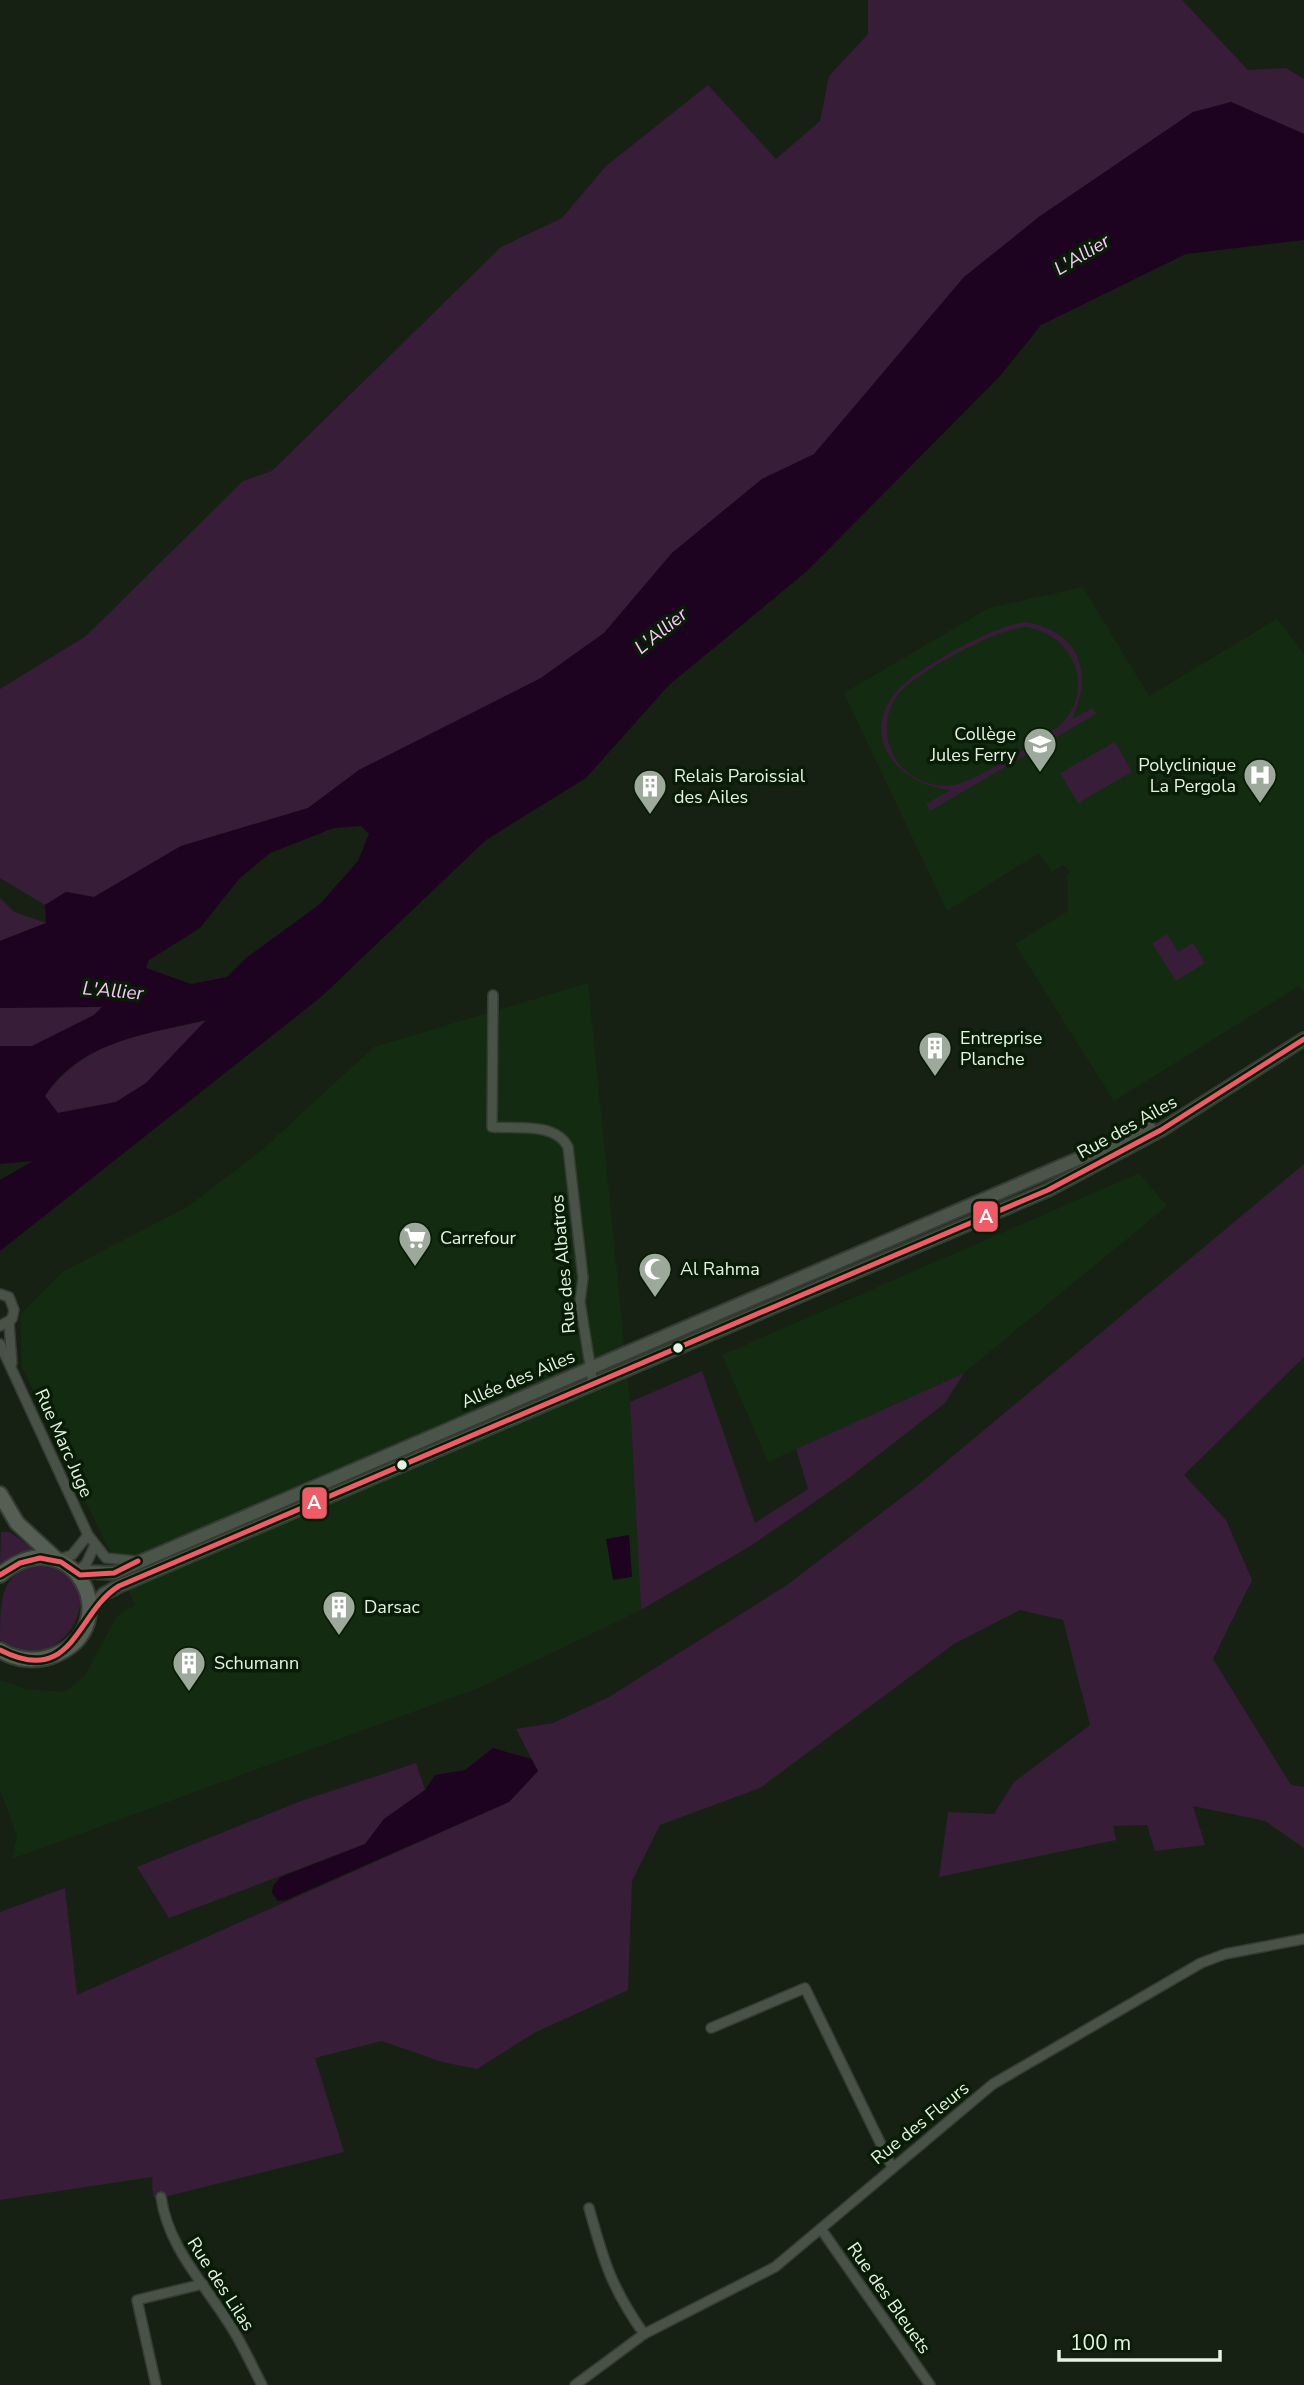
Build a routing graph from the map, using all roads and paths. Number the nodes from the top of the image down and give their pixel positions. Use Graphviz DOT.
graph roads {
  1 [pos="493,995"];
  2 [pos="1304,1030"];
  3 [pos="1304,1039"];
  4 [pos="968,1206"];
  5 [pos="958,1228"];
  6 [pos="0,1294"];
  7 [pos="4,1324"];
  8 [pos="0,1344"];
  9 [pos="12,1363"];
  10 [pos="590,1367"];
  11 [pos="593,1384"];
  12 [pos="0,1494"];
  13 [pos="88,1535"];
  14 [pos="95,1545"];
  15 [pos="57,1560"];
  16 [pos="136,1561"];
  17 [pos="79,1573"];
  18 [pos="0,1575"];
  19 [pos="89,1611"];
  20 [pos="0,1650"];
  21 [pos="1304,1939"];
  22 [pos="711,2028"];
  23 [pos="892,2166"];
  24 [pos="161,2197"];
  25 [pos="589,2208"];
  26 [pos="821,2229"];
  27 [pos="202,2284"];
  28 [pos="644,2334"];
  29 [pos="579,2383"];
  30 [pos="156,2385"];
  31 [pos="262,2385"];
  32 [pos="930,2385"];
  1 -- 10 [label="street, Rue des Albatros"];
  2 -- 4 [label="main road, Rue des Ailes"];
  3 -- 5 [label="main road, Rue des Ailes"];
  4 -- 10 [label="main road, Allée des Ailes"];
  5 -- 11 [label="main road, Allée des Ailes"];
  6 -- 7 [label="street, Rue Marc Juge"];
  7 -- 9 [label="street, Rue Marc Juge"];
  8 -- 9 [label="street, Rue Marc Juge"];
  9 -- 13 [label="street, Rue Marc Juge"];
  10 -- 11 [label="street, Rue des Albatros"];
  10 -- 16 [label="main road, Allée des Ailes"];
  11 -- 19 [label="main road, Allée des Ailes"];
  12 -- 15 [label="main road"];
  13 -- 14 [label="street, Rue Marc Juge"];
  13 -- 15 [label="street"];
  14 -- 16 [label="street"];
  14 -- 17 [label="street"];
  15 -- 17 [label="main road"];
  15 -- 18 [label="main road"];
  16 -- 17 [label="main road, Allée des Ailes"];
  17 -- 19 [label="main road"];
  19 -- 20 [label="main road"];
  21 -- 23 [label="street, Rue des Fleurs"];
  22 -- 23 [label="street"];
  23 -- 26 [label="street, Rue des Fleurs"];
  24 -- 27 [label="street, Rue des Lilas"];
  25 -- 28 [label="street"];
  26 -- 28 [label="street, Rue des Fleurs"];
  26 -- 32 [label="street, Rue des Bleuets"];
  27 -- 30 [label="street"];
  27 -- 31 [label="street, Rue des Lilas"];
  28 -- 29 [label="street, Rue des Fleurs"];
}
